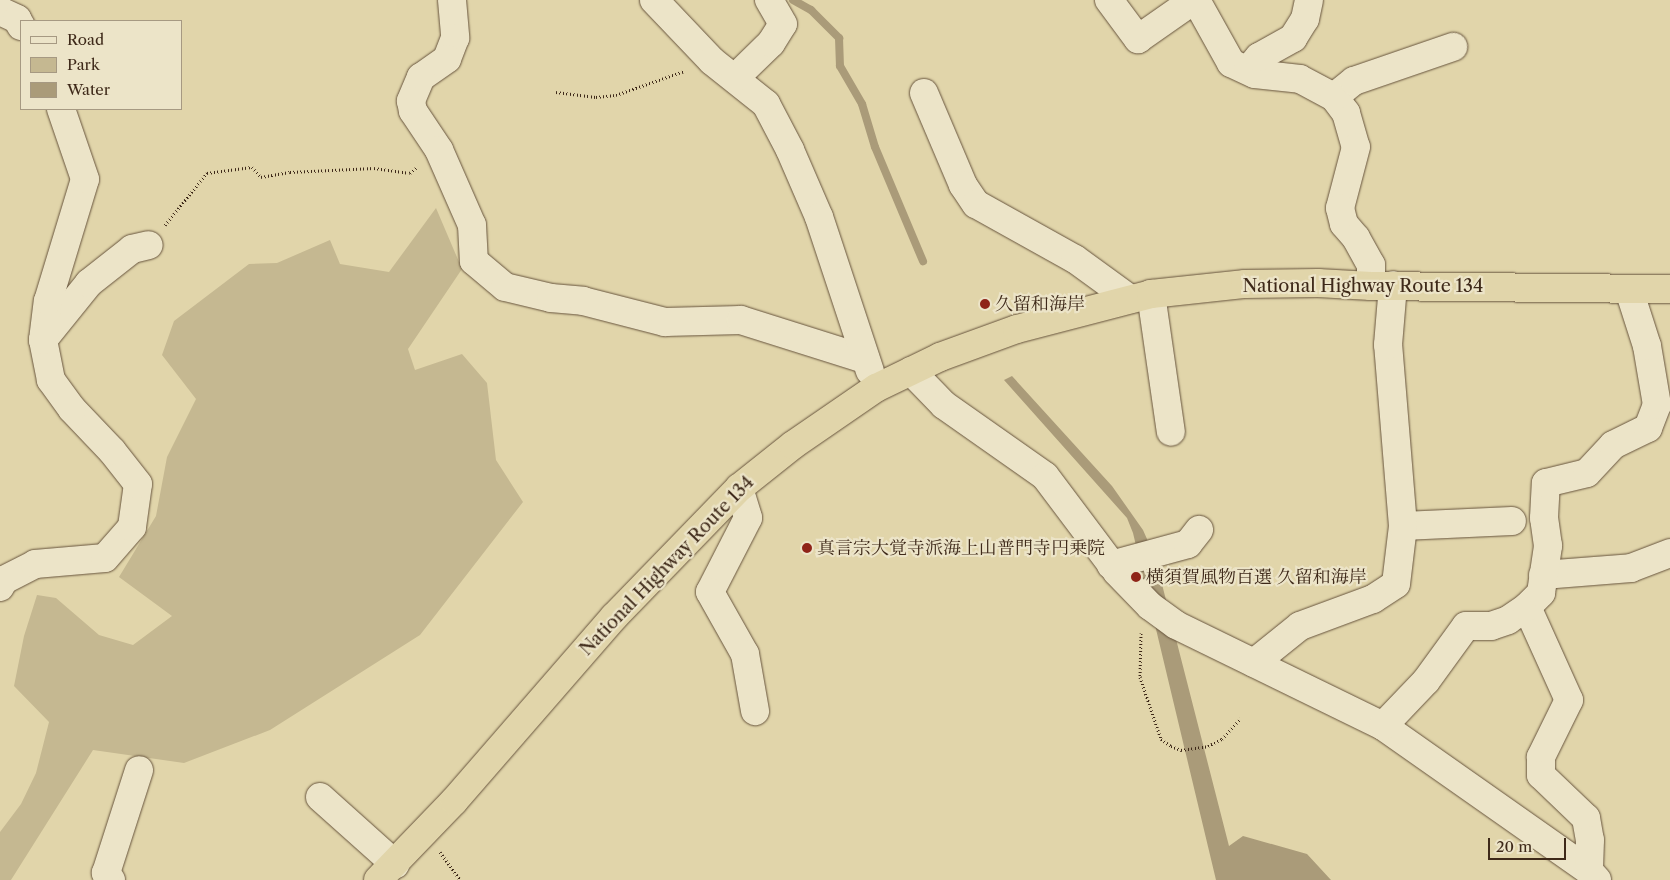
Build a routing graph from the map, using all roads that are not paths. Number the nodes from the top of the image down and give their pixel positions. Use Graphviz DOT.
graph roads {
  1 [pos="452,0"];
  2 [pos="654,0"];
  3 [pos="768,0"];
  4 [pos="1109,0"];
  5 [pos="1195,0"];
  6 [pos="1309,0"];
  7 [pos="0,11"];
  8 [pos="20,24"];
  9 [pos="1453,47"];
  10 [pos="1248,70"];
  11 [pos="735,78"];
  12 [pos="924,93"];
  13 [pos="1334,97"];
  14 [pos="61,110"];
  15 [pos="149,244"];
  16 [pos="1382,286"];
  17 [pos="1670,289"];
  18 [pos="1629,290"];
  19 [pos="1141,296"];
  20 [pos="43,340"];
  21 [pos="865,359"];
  22 [pos="911,372"];
  23 [pos="876,388"];
  24 [pos="1171,432"];
  25 [pos="739,488"];
  26 [pos="1512,521"];
  27 [pos="1403,526"];
  28 [pos="1199,530"];
  29 [pos="1670,553"];
  30 [pos="1135,558"];
  31 [pos="1543,575"];
  32 [pos="0,587"];
  33 [pos="1527,607"];
  34 [pos="1254,663"];
  35 [pos="755,711"];
  36 [pos="1383,726"];
  37 [pos="139,770"];
  38 [pos="320,797"];
  39 [pos="386,872"];
  40 [pos="1593,875"];
  41 [pos="111,880"];
  1 -- 21 [label="street"];
  2 -- 11 [label="street"];
  3 -- 11 [label="street"];
  4 -- 5 [label="street"];
  5 -- 10 [label="street"];
  6 -- 10 [label="street"];
  7 -- 8 [label="street"];
  9 -- 13 [label="street"];
  10 -- 13 [label="street"];
  11 -- 21 [label="street"];
  12 -- 19 [label="street"];
  13 -- 16 [label="street"];
  14 -- 20 [label="street"];
  15 -- 20 [label="street"];
  16 -- 18 [label="highway, National Highway Route 134"];
  16 -- 19 [label="highway, National Highway Route 134"];
  16 -- 27 [label="street"];
  17 -- 18 [label="highway, National Highway Route 134"];
  18 -- 31 [label="street"];
  19 -- 22 [label="highway, National Highway Route 134"];
  19 -- 24 [label="street"];
  20 -- 32 [label="street"];
  21 -- 23 [label="street"];
  22 -- 23 [label="highway, National Highway Route 134"];
  22 -- 30 [label="street"];
  23 -- 25 [label="highway, National Highway Route 134"];
  25 -- 35 [label="street"];
  25 -- 39 [label="highway, National Highway Route 134"];
  26 -- 27 [label="street"];
  27 -- 34 [label="street"];
  28 -- 30 [label="street"];
  29 -- 31 [label="street"];
  30 -- 34 [label="street"];
  31 -- 33 [label="street"];
  33 -- 36 [label="street"];
  33 -- 40 [label="street"];
  34 -- 36 [label="street"];
  36 -- 40 [label="street"];
  37 -- 41 [label="street"];
  38 -- 39 [label="street"];
}
